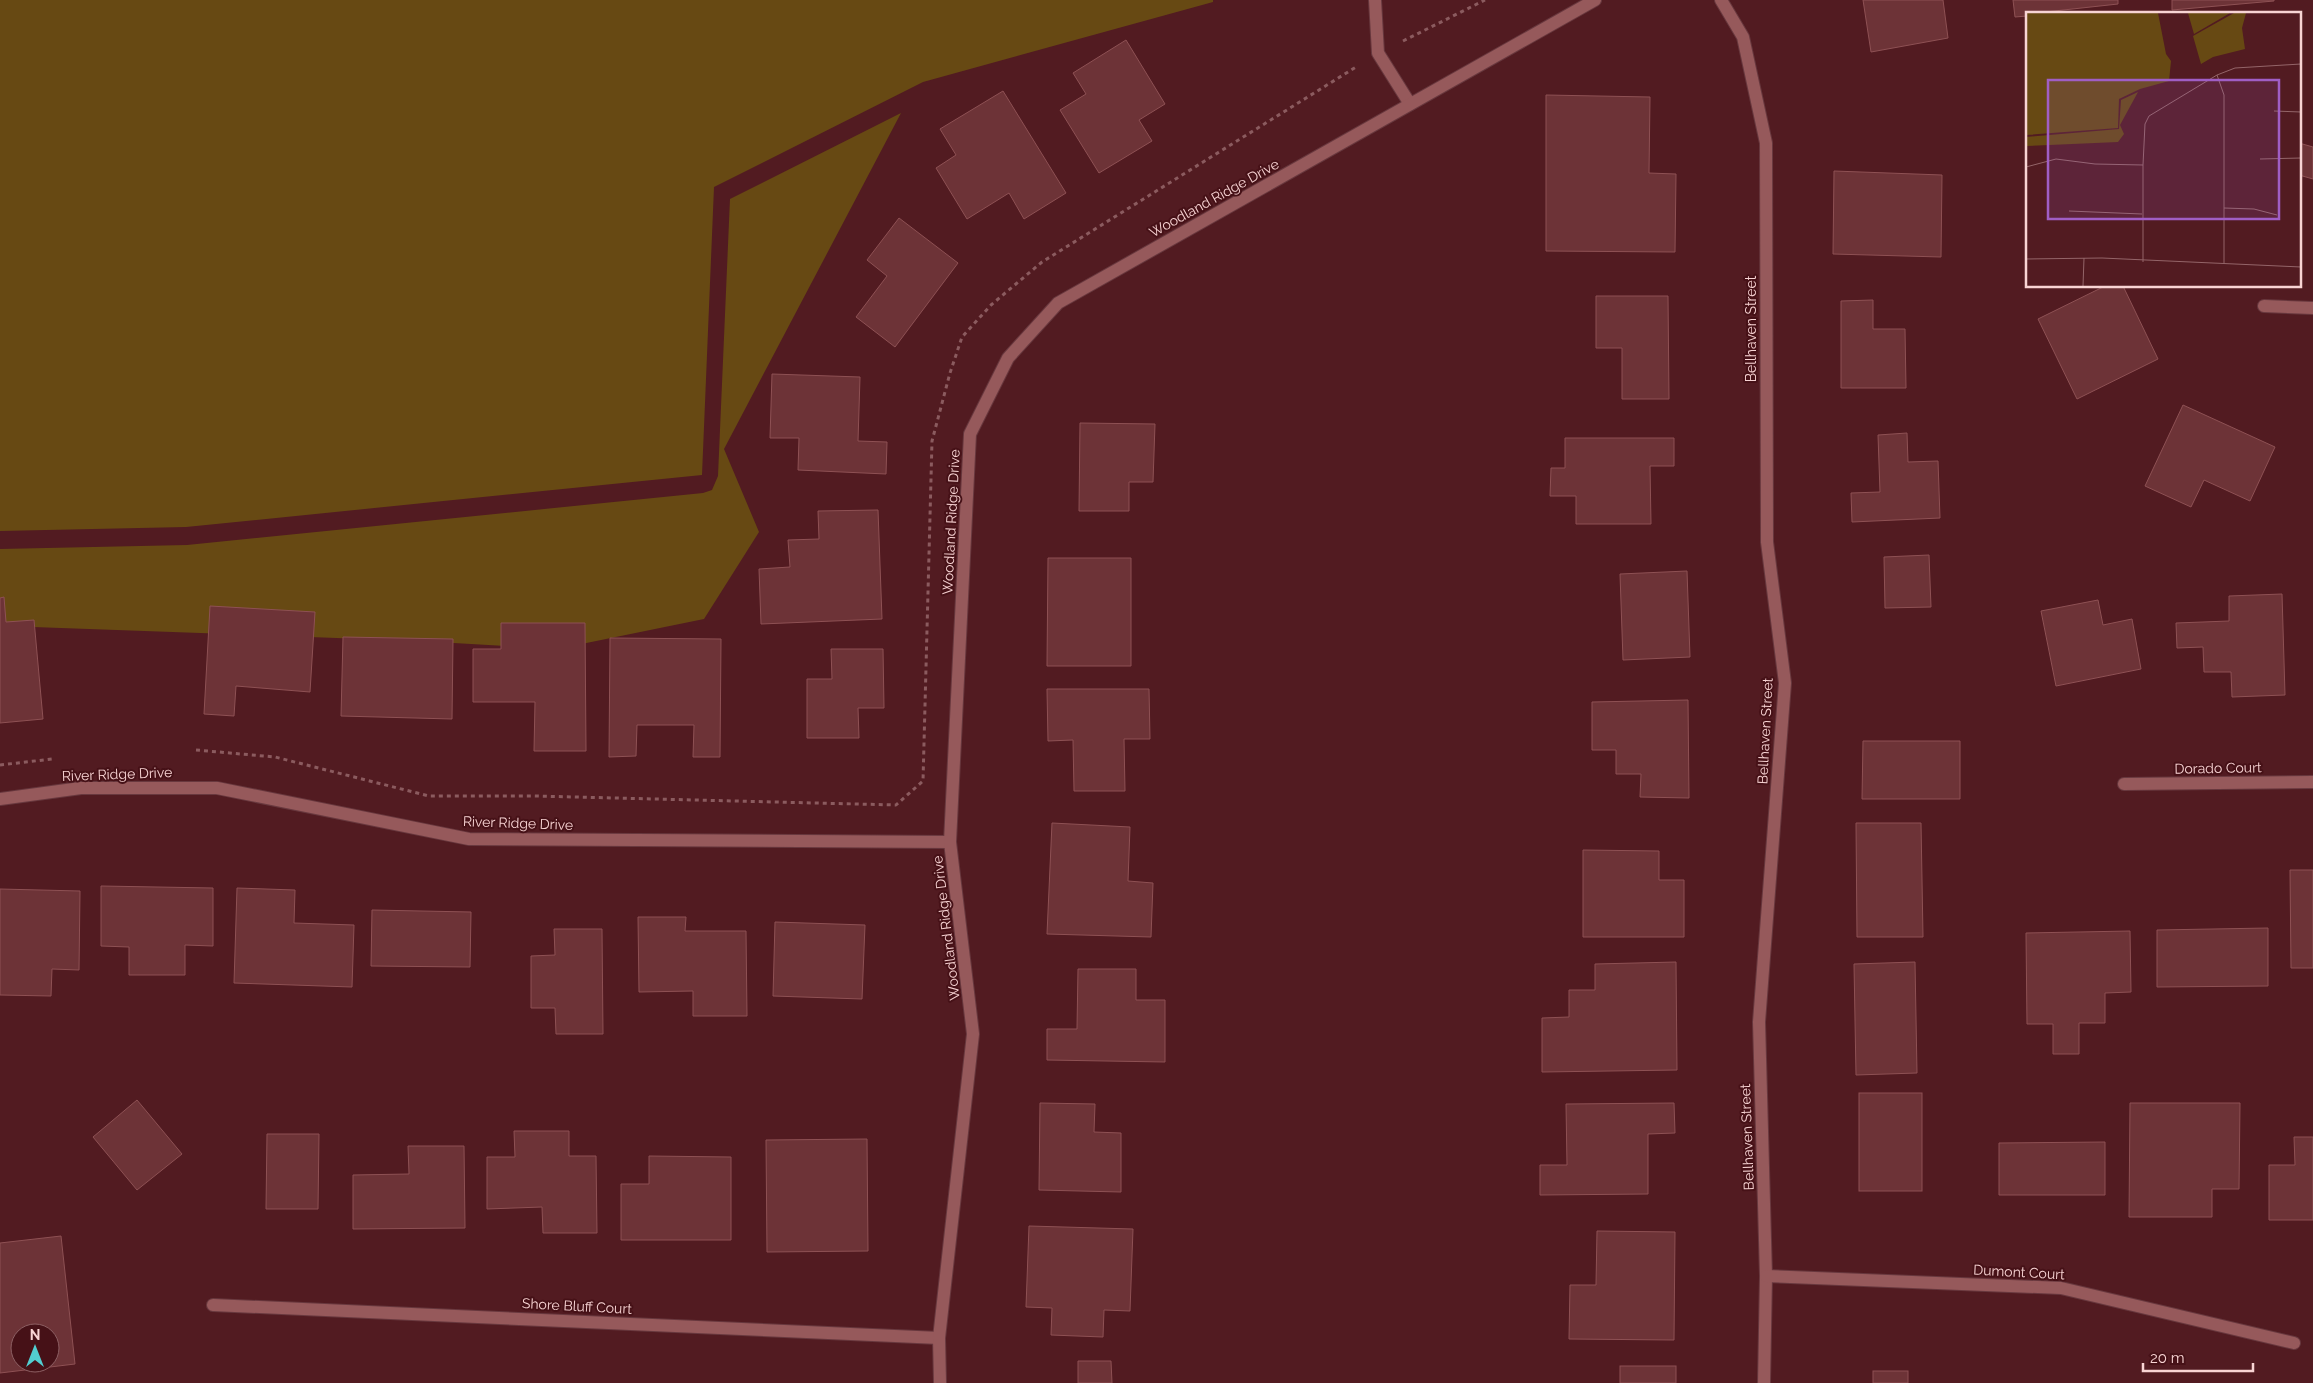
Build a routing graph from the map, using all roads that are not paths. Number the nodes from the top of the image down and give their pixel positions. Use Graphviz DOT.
graph roads {
  1 [pos="1375,0"];
  2 [pos="1595,0"];
  3 [pos="1721,0"];
  4 [pos="1410,104"];
  5 [pos="2264,306"];
  6 [pos="2313,308"];
  7 [pos="2313,782"];
  8 [pos="2124,784"];
  9 [pos="0,799"];
  10 [pos="950,842"];
  11 [pos="1766,1276"];
  12 [pos="213,1305"];
  13 [pos="939,1338"];
  14 [pos="2294,1343"];
  15 [pos="940,1383"];
  16 [pos="1764,1383"];
  1 -- 4 [label="street"];
  2 -- 4 [label="street, Woodland Ridge Drive"];
  3 -- 11 [label="street, Bellhaven Street"];
  4 -- 10 [label="street, Woodland Ridge Drive"];
  5 -- 6 [label="street"];
  7 -- 8 [label="street, Dorado Court"];
  9 -- 10 [label="street, River Ridge Drive"];
  10 -- 13 [label="street, Woodland Ridge Drive"];
  11 -- 14 [label="street, Dumont Court"];
  11 -- 16 [label="street, Bellhaven Street"];
  12 -- 13 [label="street, Shore Bluff Court"];
  13 -- 15 [label="street, Woodland Ridge Drive"];
}
